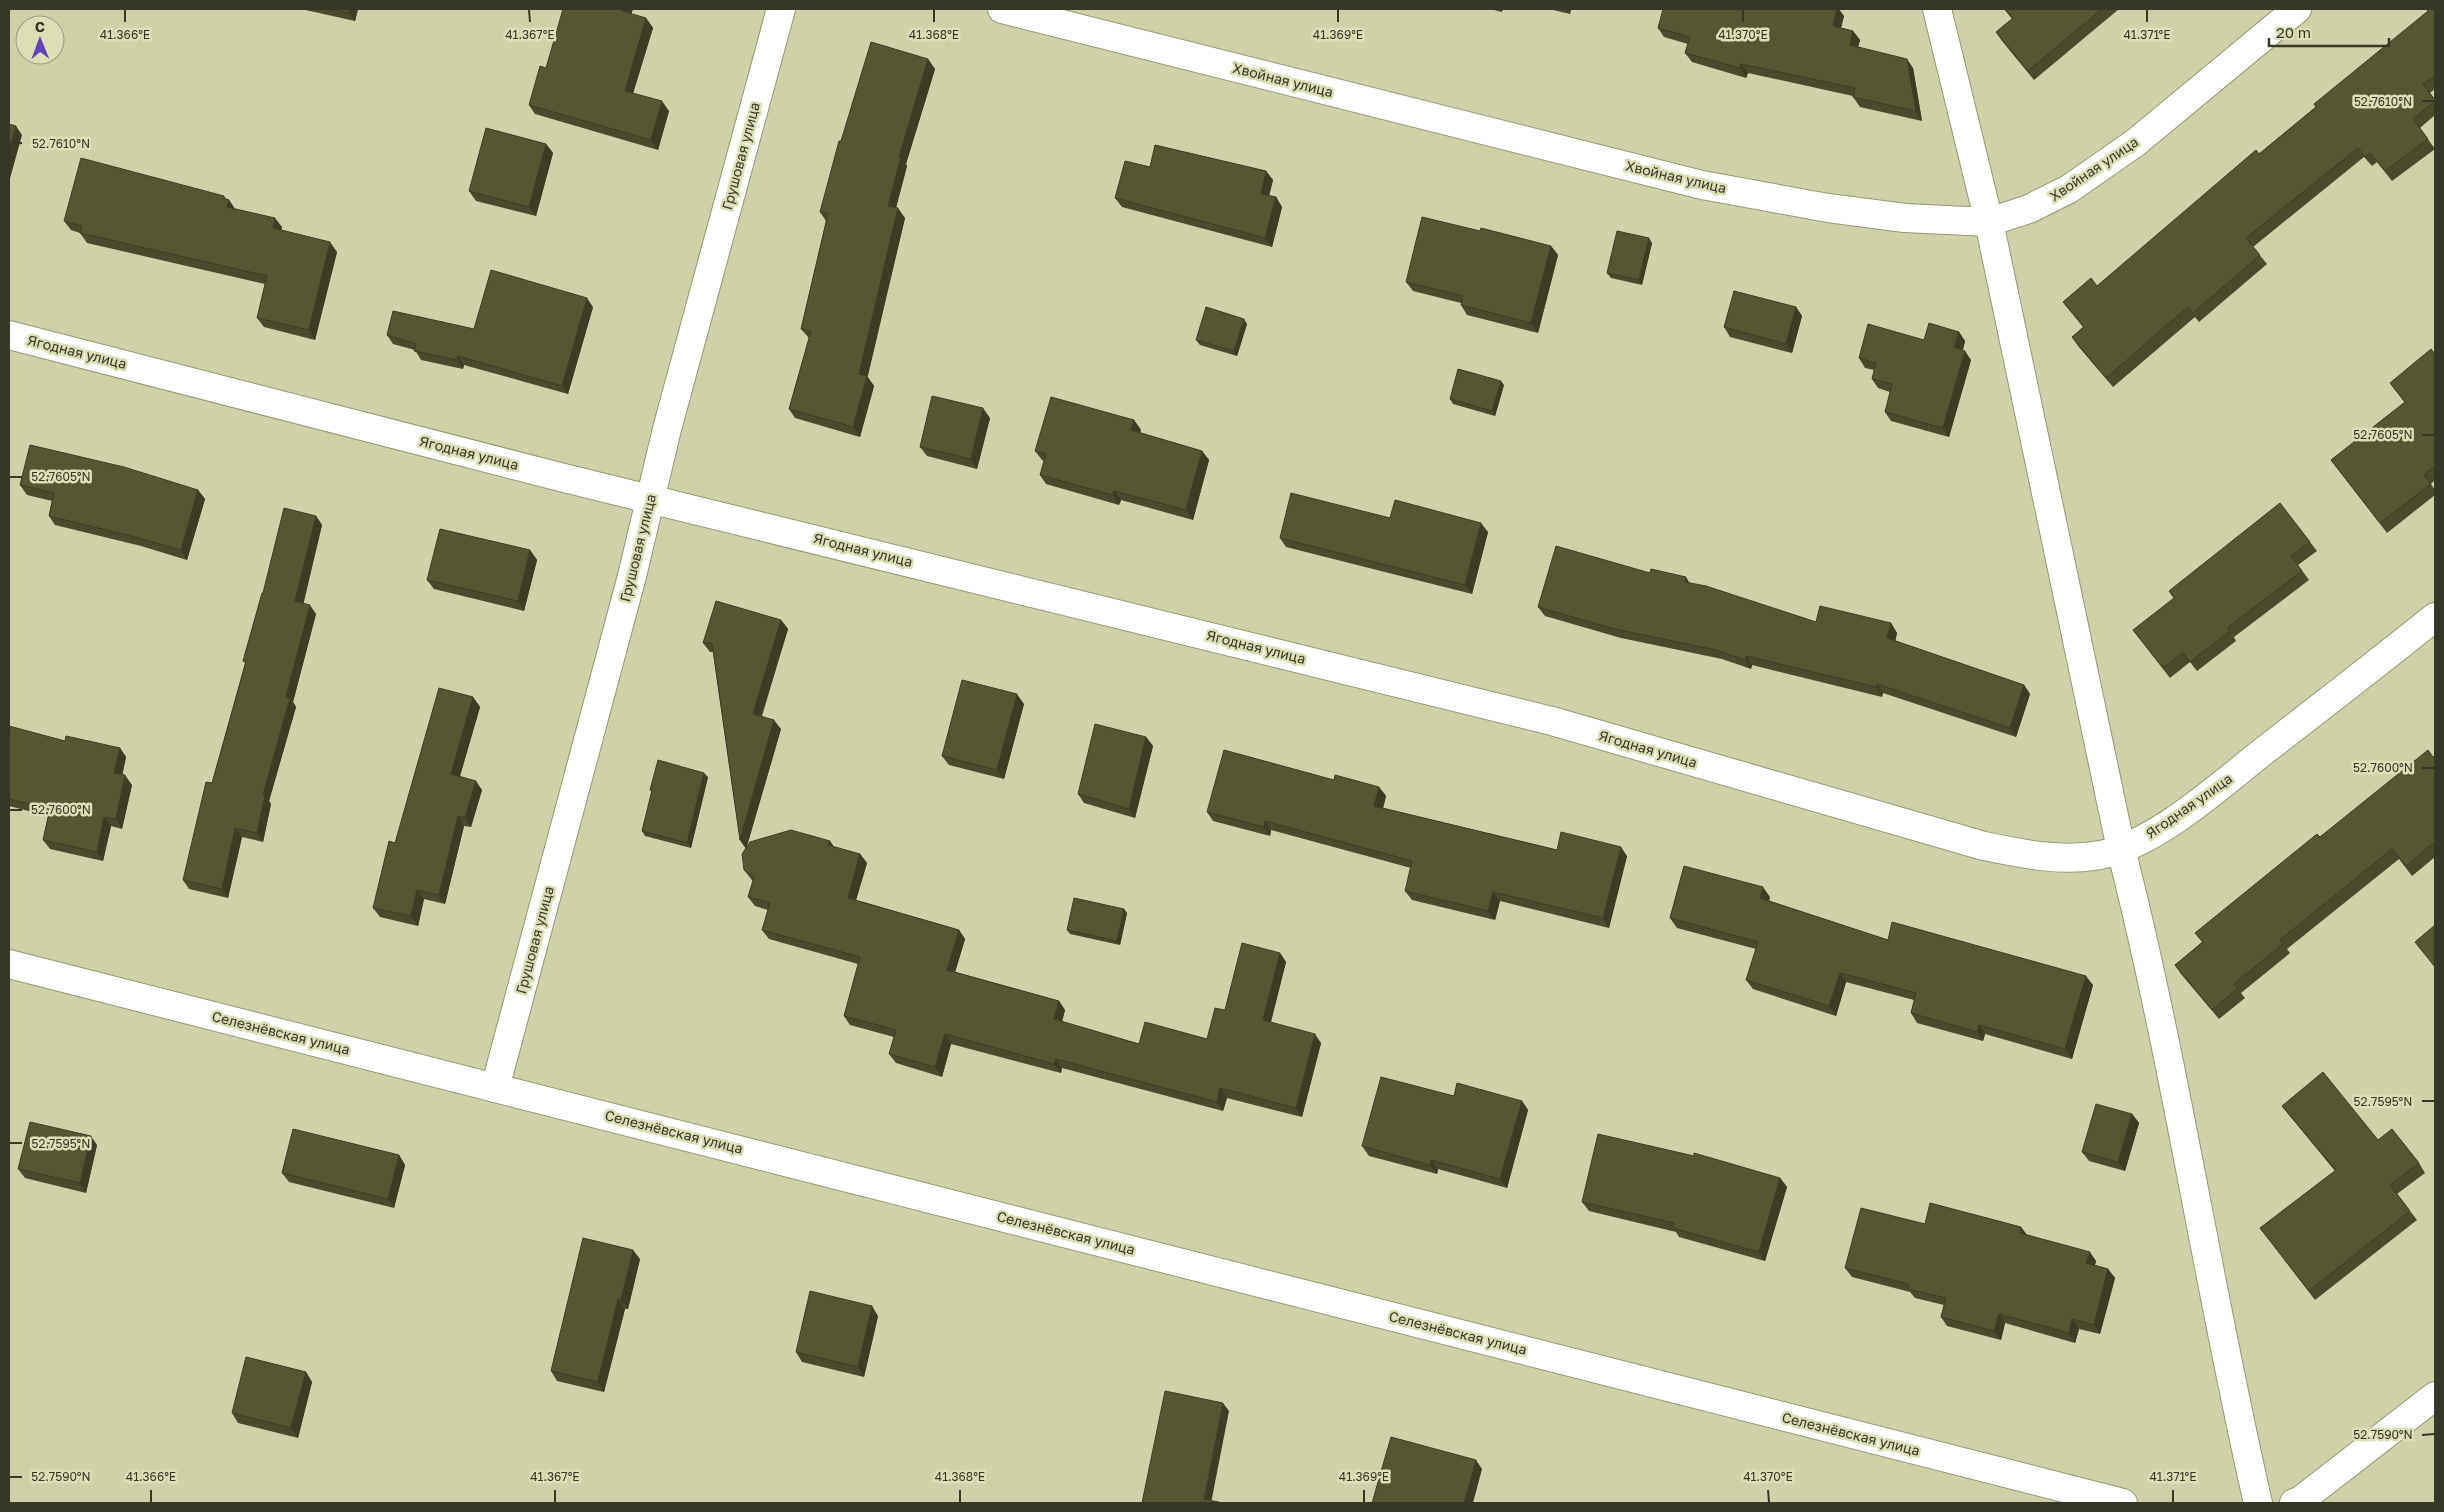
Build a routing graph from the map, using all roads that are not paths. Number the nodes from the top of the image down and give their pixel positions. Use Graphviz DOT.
graph roads {
  1 [pos="781,9"];
  2 [pos="1002,9"];
  3 [pos="1937,9"];
  4 [pos="2297,9"];
  5 [pos="1989,222"];
  6 [pos="9,335"];
  7 [pos="651,498"];
  8 [pos="2435,617"];
  9 [pos="2121,849"];
  10 [pos="9,964"];
  11 [pos="495,1088"];
  12 [pos="2435,1396"];
  13 [pos="2123,1503"];
  14 [pos="2258,1503"];
  15 [pos="2294,1503"];
  1 -- 7 [label="street, Грушовая улица"];
  2 -- 5 [label="street, Хвойная улица"];
  3 -- 5 [label="street"];
  4 -- 5 [label="street, Хвойная улица"];
  5 -- 9 [label="street"];
  6 -- 7 [label="street, Ягодная улица"];
  7 -- 9 [label="street, Ягодная улица"];
  7 -- 11 [label="street, Грушовая улица"];
  8 -- 9 [label="street, Ягодная улица"];
  9 -- 14 [label="street"];
  10 -- 11 [label="street, Селезнёвская улица"];
  11 -- 13 [label="street, Селезнёвская улица"];
  12 -- 15 [label="street"];
}
